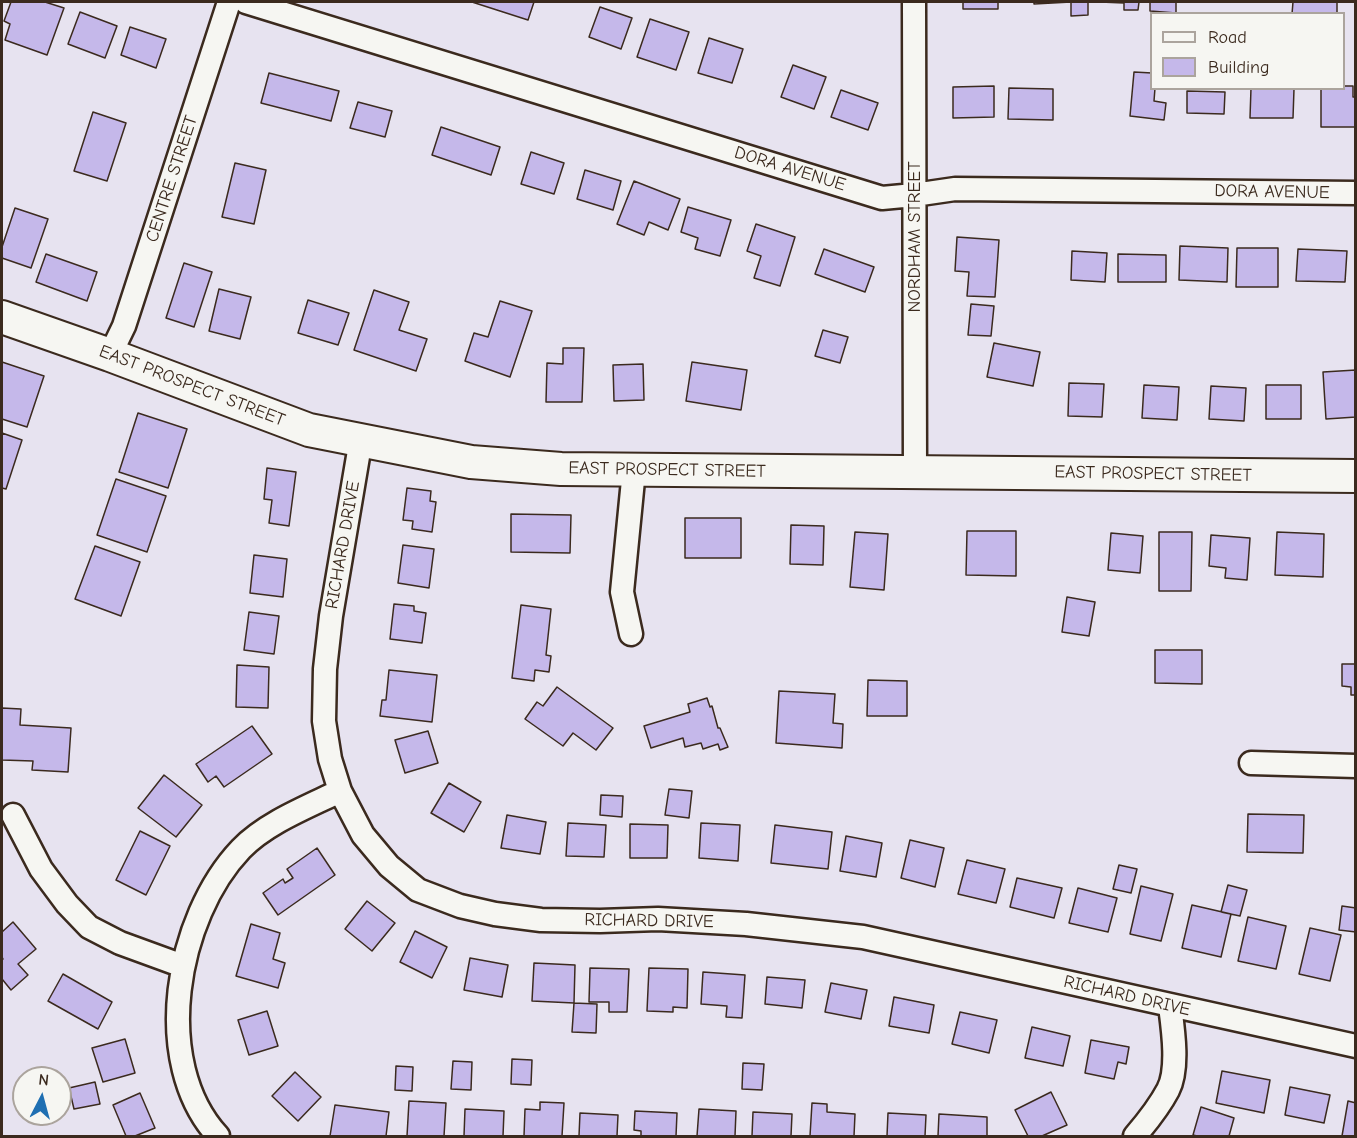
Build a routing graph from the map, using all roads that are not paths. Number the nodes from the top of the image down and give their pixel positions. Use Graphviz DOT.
graph roads {
  1 [pos="229,2"];
  2 [pos="246,2"];
  3 [pos="914,2"];
  4 [pos="1356,193"];
  5 [pos="914,195"];
  6 [pos="2,317"];
  7 [pos="110,355"];
  8 [pos="361,439"];
  9 [pos="634,470"];
  10 [pos="915,472"];
  11 [pos="1356,476"];
  12 [pos="631,634"];
  13 [pos="1251,764"];
  14 [pos="1356,766"];
  15 [pos="340,791"];
  16 [pos="13,815"];
  17 [pos="183,966"];
  18 [pos="1170,1006"];
  19 [pos="1356,1046"];
  20 [pos="218,1137"];
  21 [pos="1135,1137"];
  1 -- 7 [label="street, CENTRE STREET"];
  2 -- 5 [label="street, DORA AVENUE"];
  3 -- 5 [label="street, NORDHAM STREET"];
  4 -- 5 [label="street, DORA AVENUE"];
  5 -- 10 [label="street, NORDHAM STREET"];
  6 -- 7 [label="street, EAST PROSPECT STREET"];
  7 -- 8 [label="street, EAST PROSPECT STREET"];
  8 -- 9 [label="street, EAST PROSPECT STREET"];
  8 -- 15 [label="street, RICHARD DRIVE"];
  9 -- 10 [label="street, EAST PROSPECT STREET"];
  9 -- 12 [label="street"];
  10 -- 11 [label="street, EAST PROSPECT STREET"];
  13 -- 14 [label="street"];
  15 -- 17 [label="street"];
  15 -- 18 [label="street, RICHARD DRIVE"];
  16 -- 17 [label="street"];
  17 -- 20 [label="street"];
  18 -- 19 [label="street, RICHARD DRIVE"];
  18 -- 21 [label="street"];
}
